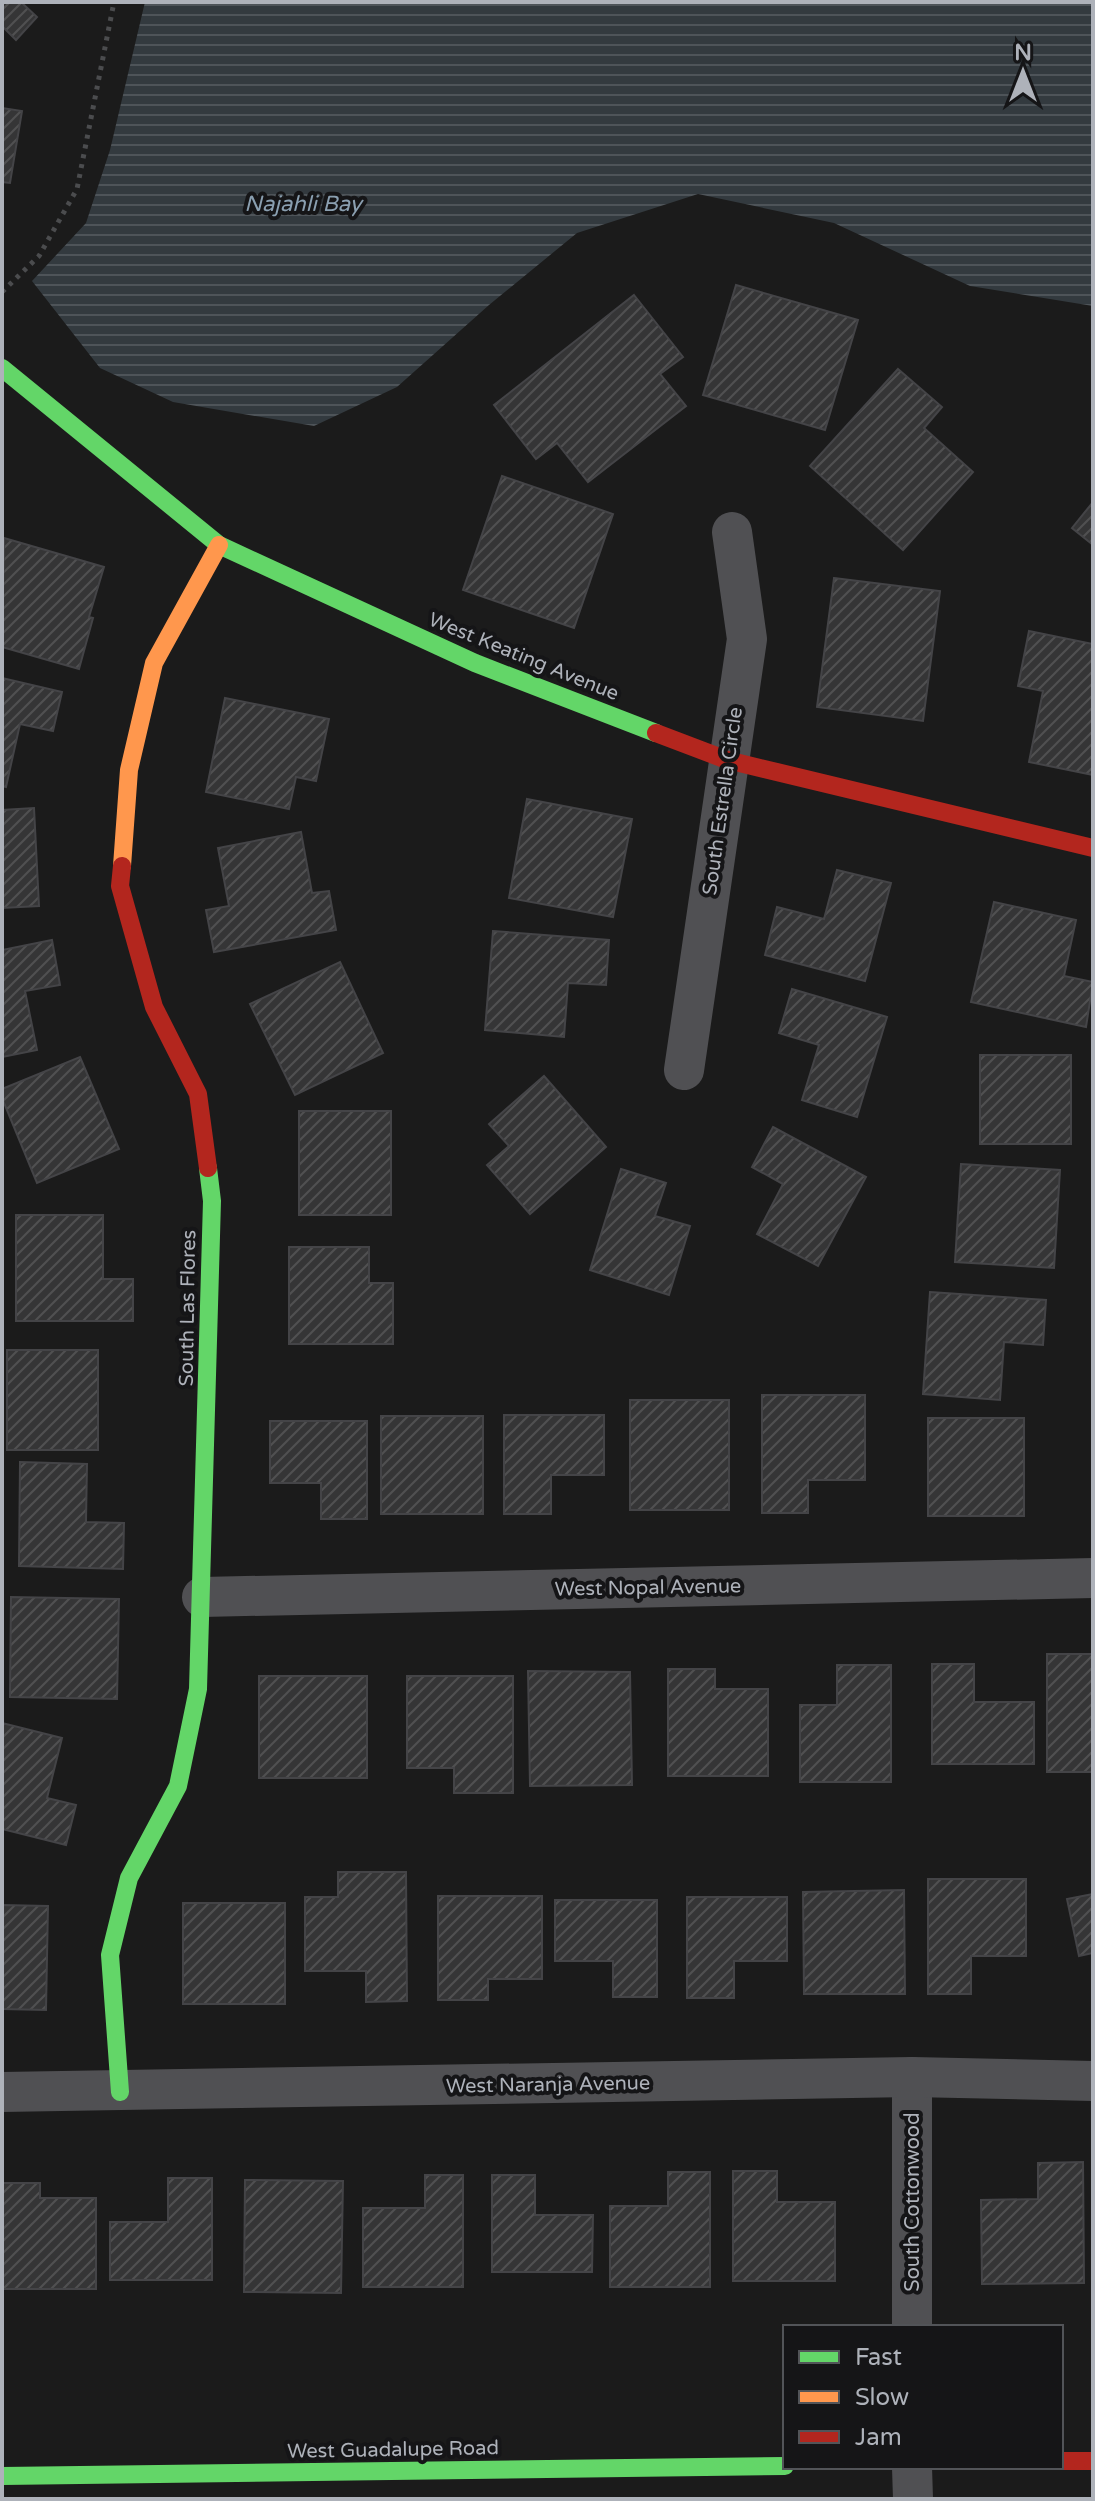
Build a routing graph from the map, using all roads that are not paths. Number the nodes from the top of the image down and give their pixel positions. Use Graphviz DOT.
graph roads {
  1 [pos="2,368"];
  2 [pos="732,532"];
  3 [pos="219,545"];
  4 [pos="727,760"];
  5 [pos="1093,848"];
  6 [pos="684,1070"];
  7 [pos="1093,1578"];
  8 [pos="202,1597"];
  9 [pos="912,2077"];
  10 [pos="1093,2081"];
  11 [pos="2,2092"];
  12 [pos="120,2092"];
  13 [pos="912,2325"];
  14 [pos="1063,2461"];
  15 [pos="1093,2461"];
  16 [pos="783,2466"];
  17 [pos="912,2469"];
  18 [pos="2,2476"];
  19 [pos="913,2499"];
  1 -- 3 [label="street, West Keating Avenue"];
  2 -- 4 [label="street, South Estrella Circle"];
  3 -- 4 [label="street, West Keating Avenue"];
  3 -- 8 [label="street, South Las Flores"];
  4 -- 5 [label="street, West Keating Avenue"];
  4 -- 6 [label="street, South Estrella Circle"];
  7 -- 8 [label="street, West Nopal Avenue"];
  8 -- 12 [label="street, South Las Flores"];
  9 -- 10 [label="street, West Naranja Avenue"];
  9 -- 12 [label="street, West Naranja Avenue"];
  9 -- 13 [label="street, South Cottonwood"];
  11 -- 12 [label="street, West Naranja Avenue"];
  14 -- 15 [label="street"];
  16 -- 18 [label="street, West Guadalupe Road"];
  17 -- 19 [label="street"];
}
